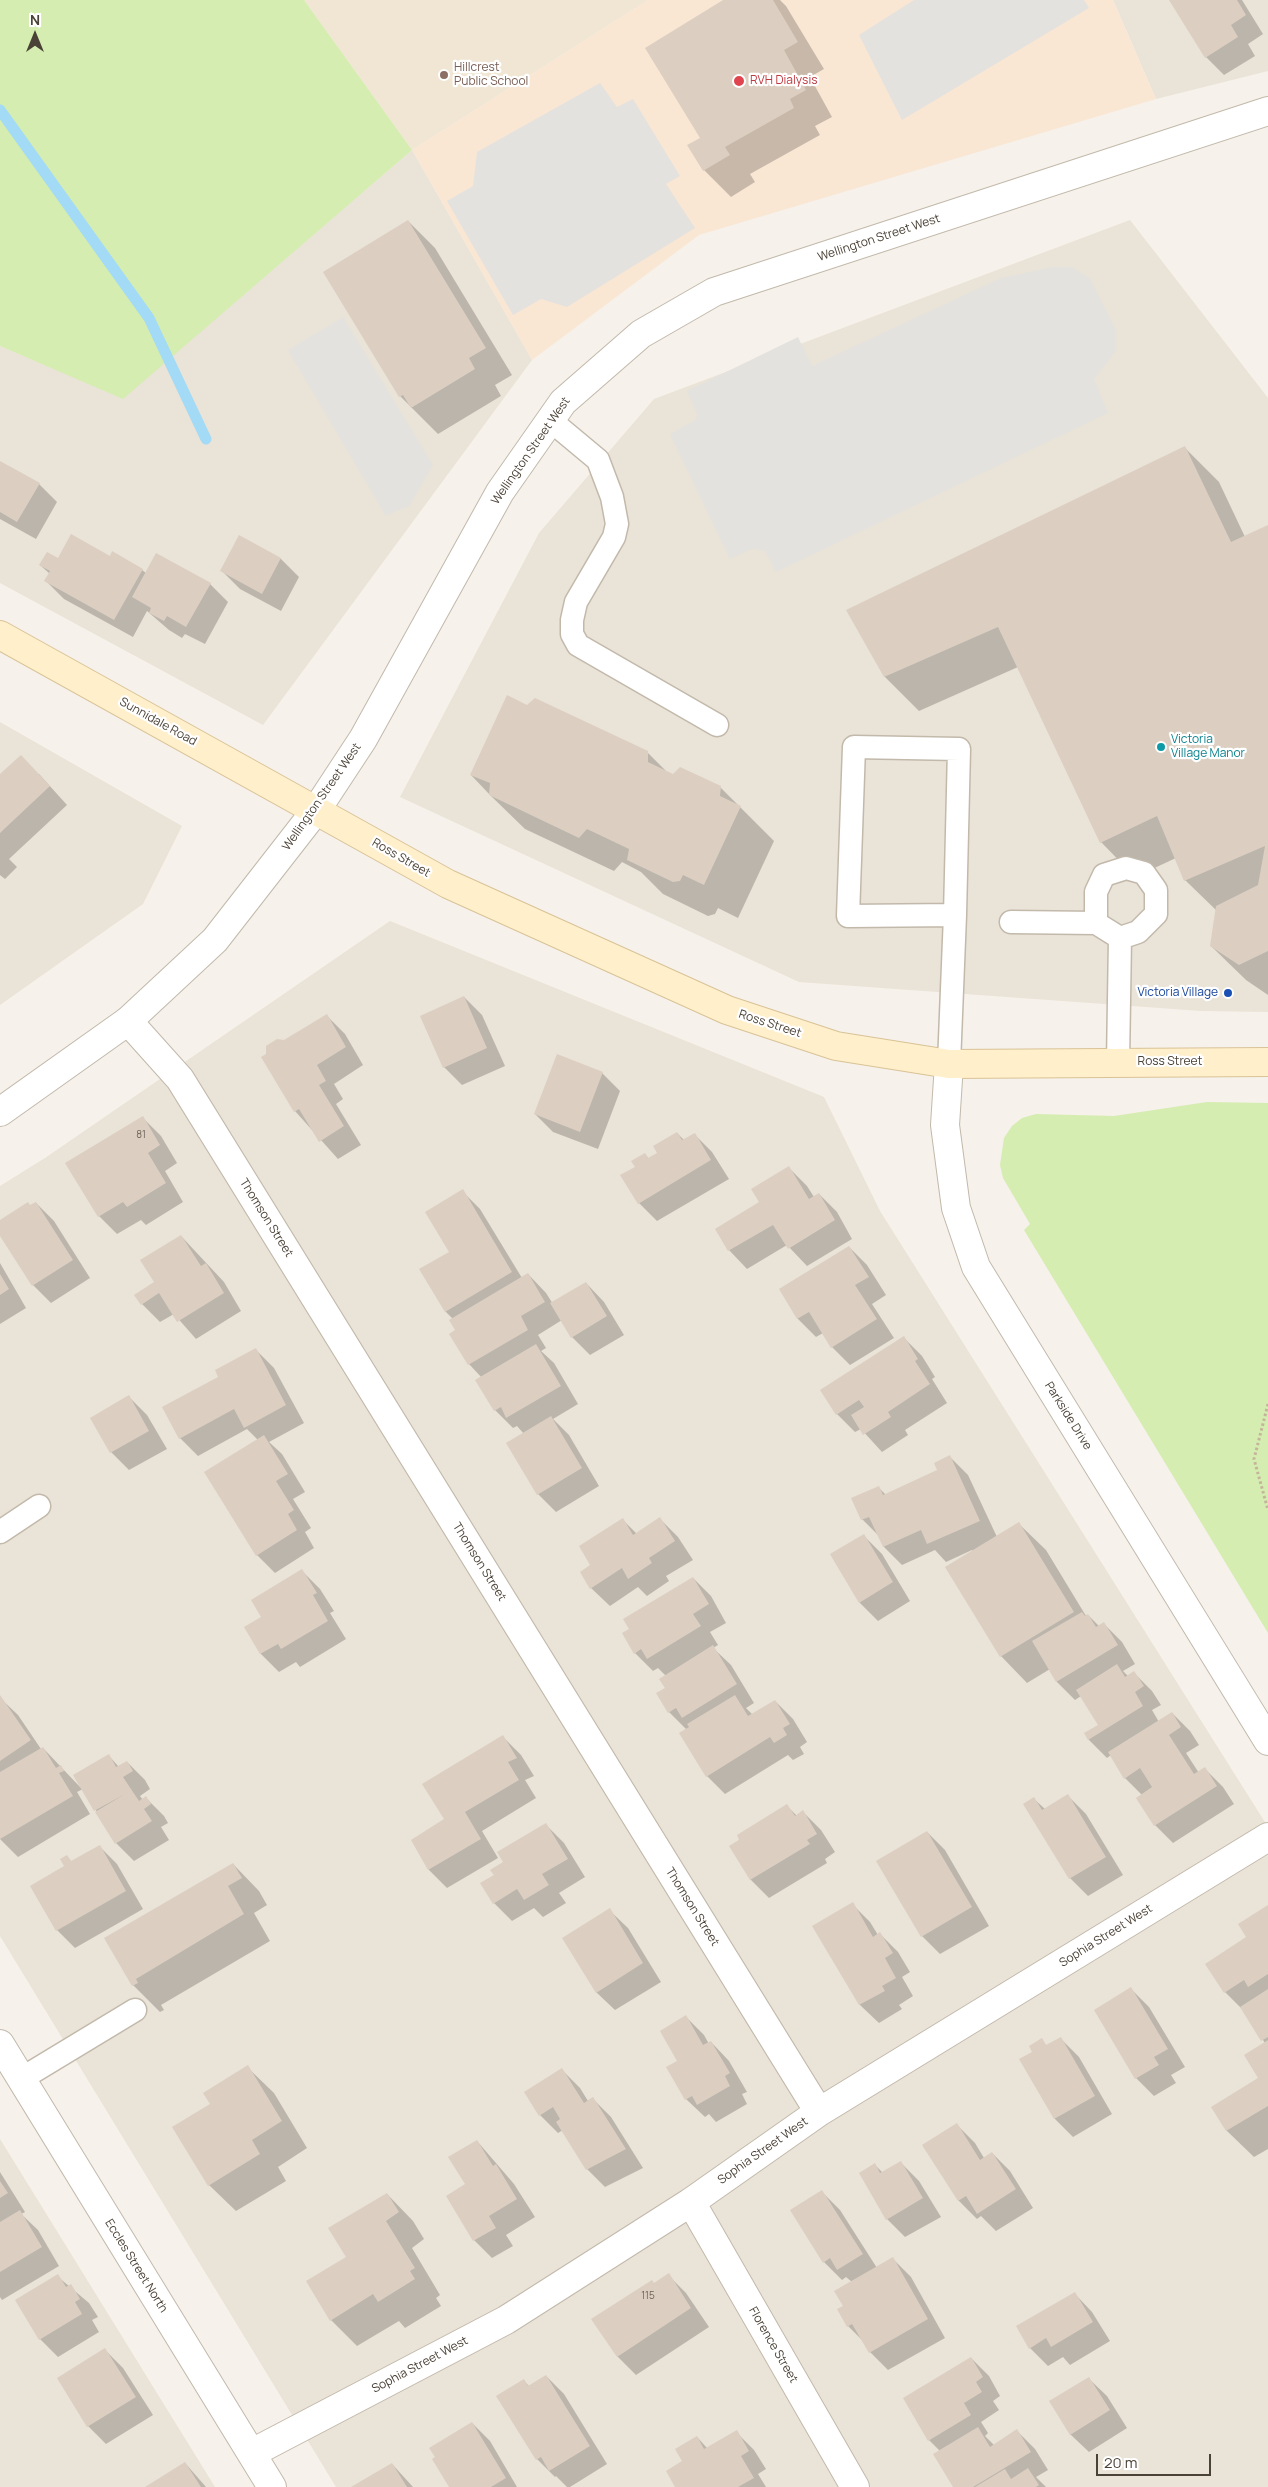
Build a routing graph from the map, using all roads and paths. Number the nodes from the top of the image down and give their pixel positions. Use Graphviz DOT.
graph roads {
  1 [pos="1268,111"];
  2 [pos="550,420"];
  3 [pos="0,635"];
  4 [pos="716,725"];
  5 [pos="316,809"];
  6 [pos="955,915"];
  7 [pos="1011,922"];
  8 [pos="1096,923"];
  9 [pos="1120,938"];
  10 [pos="128,1021"];
  11 [pos="1118,1062"];
  12 [pos="1268,1062"];
  13 [pos="949,1064"];
  14 [pos="0,1112"];
  15 [pos="1268,1404"];
  16 [pos="39,1506"];
  17 [pos="1268,1510"];
  18 [pos="0,1532"];
  19 [pos="1268,1740"];
  20 [pos="1268,1837"];
  21 [pos="135,2010"];
  22 [pos="0,2044"];
  23 [pos="21,2078"];
  24 [pos="819,2112"];
  25 [pos="691,2202"];
  26 [pos="252,2453"];
  27 [pos="272,2487"];
  28 [pos="855,2487"];
  1 -- 2 [label="street, Wellington Street West"];
  2 -- 4 [label="lane"];
  2 -- 5 [label="street, Wellington Street West"];
  3 -- 5 [label="main road, Sunnidale Road"];
  5 -- 10 [label="street, Wellington Street West"];
  5 -- 13 [label="main road, Ross Street"];
  6 -- 6 [label="lane"];
  6 -- 13 [label="lane"];
  7 -- 8 [label="lane"];
  8 -- 9 [label="lane"];
  8 -- 9 [label="lane"];
  9 -- 11 [label="lane"];
  10 -- 14 [label="street, Wellington Street West"];
  10 -- 24 [label="street, Thomson Street"];
  11 -- 12 [label="main road, Ross Street"];
  11 -- 13 [label="main road, Ross Street"];
  13 -- 19 [label="street, Parkside Drive"];
  15 -- 17 [label="path"];
  16 -- 18 [label="lane"];
  20 -- 24 [label="street, Sophia Street West"];
  21 -- 23 [label="lane"];
  22 -- 23 [label="street, Eccles Street North"];
  23 -- 26 [label="street, Eccles Street North"];
  24 -- 25 [label="street, Sophia Street West"];
  25 -- 26 [label="street, Sophia Street West"];
  25 -- 28 [label="street, Florence Street"];
  26 -- 27 [label="street, Eccles Street North"];
}
